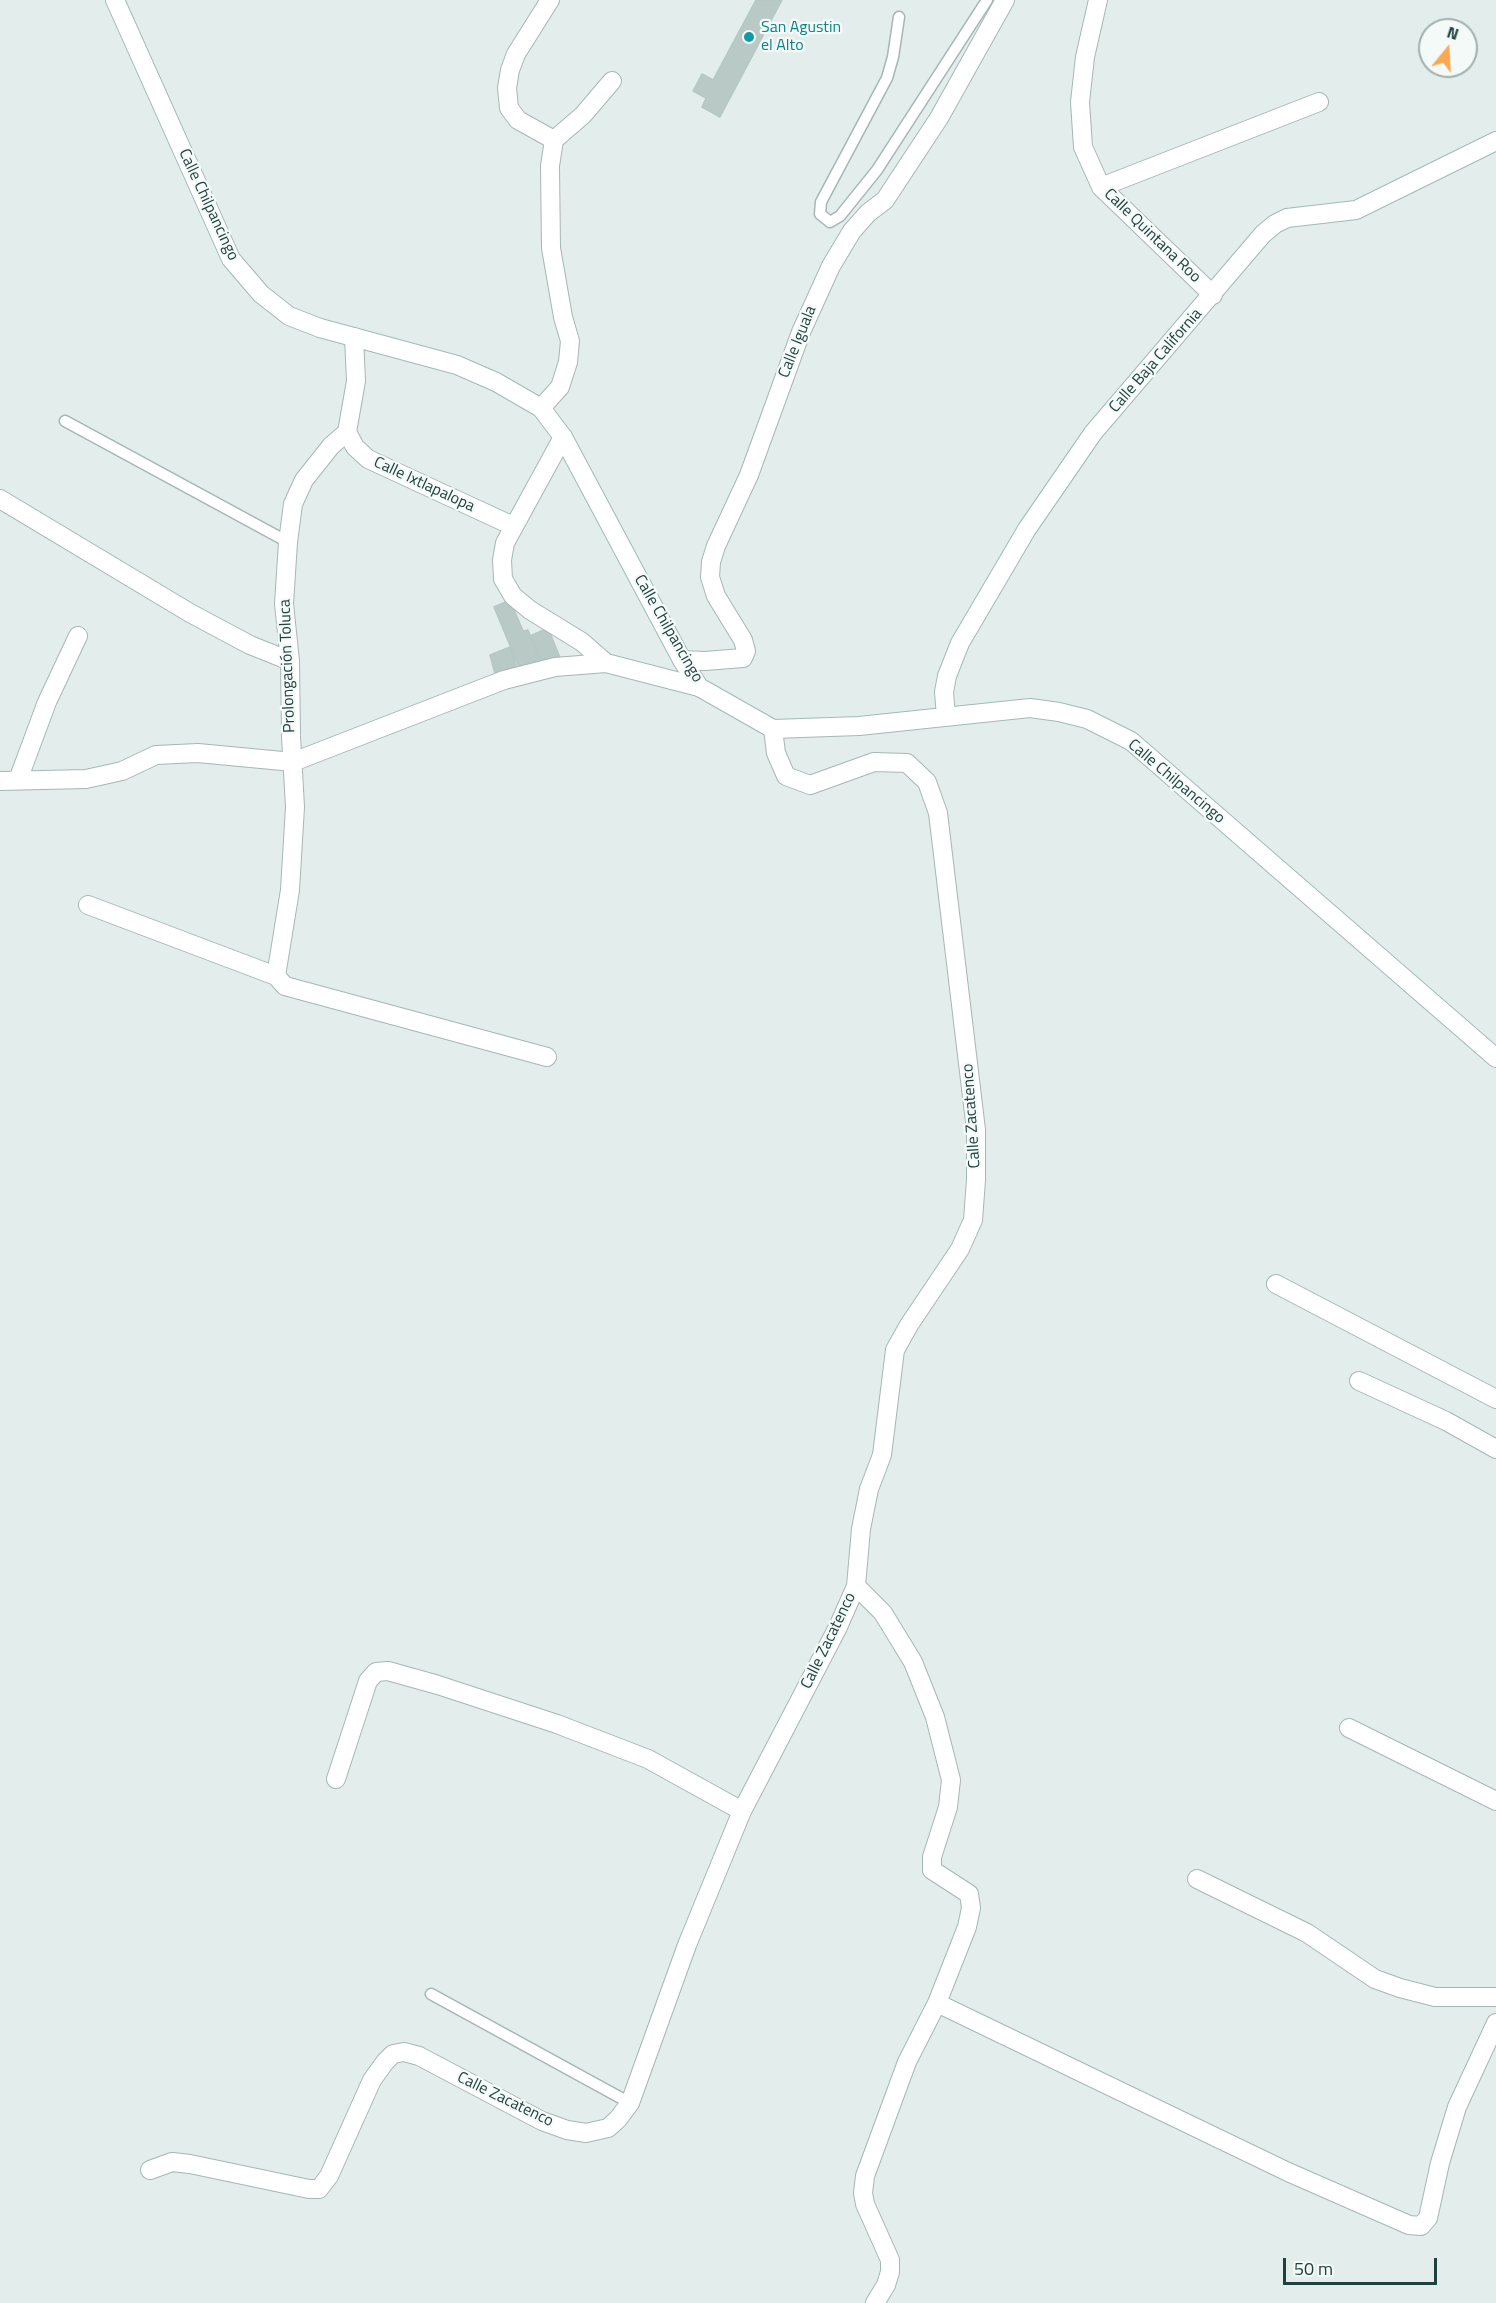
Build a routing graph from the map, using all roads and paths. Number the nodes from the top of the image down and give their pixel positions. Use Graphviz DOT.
graph roads {
  1 [pos="115,0"];
  2 [pos="550,0"];
  3 [pos="987,0"];
  4 [pos="1005,0"];
  5 [pos="1098,0"];
  6 [pos="898,17"];
  7 [pos="612,81"];
  8 [pos="1319,102"];
  9 [pos="554,140"];
  10 [pos="1496,141"];
  11 [pos="1101,187"];
  12 [pos="1213,295"];
  13 [pos="354,338"];
  14 [pos="541,408"];
  15 [pos="65,421"];
  16 [pos="347,432"];
  17 [pos="563,436"];
  18 [pos="0,499"];
  19 [pos="513,526"];
  20 [pos="288,542"];
  21 [pos="78,636"];
  22 [pos="682,660"];
  23 [pos="290,661"];
  24 [pos="606,663"];
  25 [pos="699,687"];
  26 [pos="946,716"];
  27 [pos="773,729"];
  28 [pos="293,762"];
  29 [pos="9,781"];
  30 [pos="88,905"];
  31 [pos="276,976"];
  32 [pos="547,1057"];
  33 [pos="1496,1058"];
  34 [pos="1276,1284"];
  35 [pos="1359,1381"];
  36 [pos="1496,1399"];
  37 [pos="1496,1449"];
  38 [pos="856,1586"];
  39 [pos="1349,1728"];
  40 [pos="336,1779"];
  41 [pos="1496,1801"];
  42 [pos="742,1811"];
  43 [pos="1197,1879"];
  44 [pos="430,1995"];
  45 [pos="1496,1997"];
  46 [pos="938,2003"];
  47 [pos="1496,2023"];
  48 [pos="630,2103"];
  49 [pos="150,2170"];
  50 [pos="875,2303"];
  1 -- 13 [label="street, Calle Chilpancingo"];
  2 -- 9 [label="street"];
  3 -- 6 [label="lane"];
  4 -- 22 [label="street, Calle Iguala"];
  5 -- 11 [label="street, Calle Quintana Roo"];
  7 -- 9 [label="street"];
  8 -- 11 [label="street"];
  9 -- 14 [label="street"];
  10 -- 12 [label="street, Calle Baja California"];
  11 -- 12 [label="street, Calle Quintana Roo"];
  12 -- 26 [label="street, Calle Baja California"];
  13 -- 14 [label="street, Calle Chilpancingo"];
  13 -- 16 [label="street"];
  14 -- 17 [label="street, Calle Chilpancingo"];
  15 -- 20 [label="lane"];
  16 -- 19 [label="street, Calle Ixtlapalopa"];
  16 -- 20 [label="street, Prolongación Toluca"];
  17 -- 19 [label="street"];
  17 -- 22 [label="street, Calle Chilpancingo"];
  18 -- 23 [label="street"];
  19 -- 24 [label="street"];
  20 -- 23 [label="street, Prolongación Toluca"];
  21 -- 29 [label="street"];
  22 -- 25 [label="street, Calle Chilpancingo"];
  23 -- 28 [label="street, Prolongación Toluca"];
  24 -- 25 [label="street"];
  24 -- 28 [label="street"];
  25 -- 27 [label="street, Calle Chilpancingo"];
  26 -- 27 [label="street, Calle Chilpancingo"];
  26 -- 33 [label="street, Calle Chilpancingo"];
  27 -- 38 [label="street, Calle Zacatenco"];
  28 -- 29 [label="street"];
  28 -- 31 [label="street, Prolongación Toluca"];
  30 -- 31 [label="street"];
  31 -- 32 [label="street"];
  34 -- 36 [label="street"];
  35 -- 37 [label="street"];
  38 -- 42 [label="street, Calle Zacatenco"];
  38 -- 46 [label="street"];
  39 -- 41 [label="street"];
  40 -- 42 [label="street"];
  42 -- 48 [label="street, Calle Zacatenco"];
  43 -- 45 [label="street"];
  44 -- 48 [label="lane"];
  46 -- 47 [label="street"];
  46 -- 50 [label="street"];
  48 -- 49 [label="street, Calle Zacatenco"];
}
